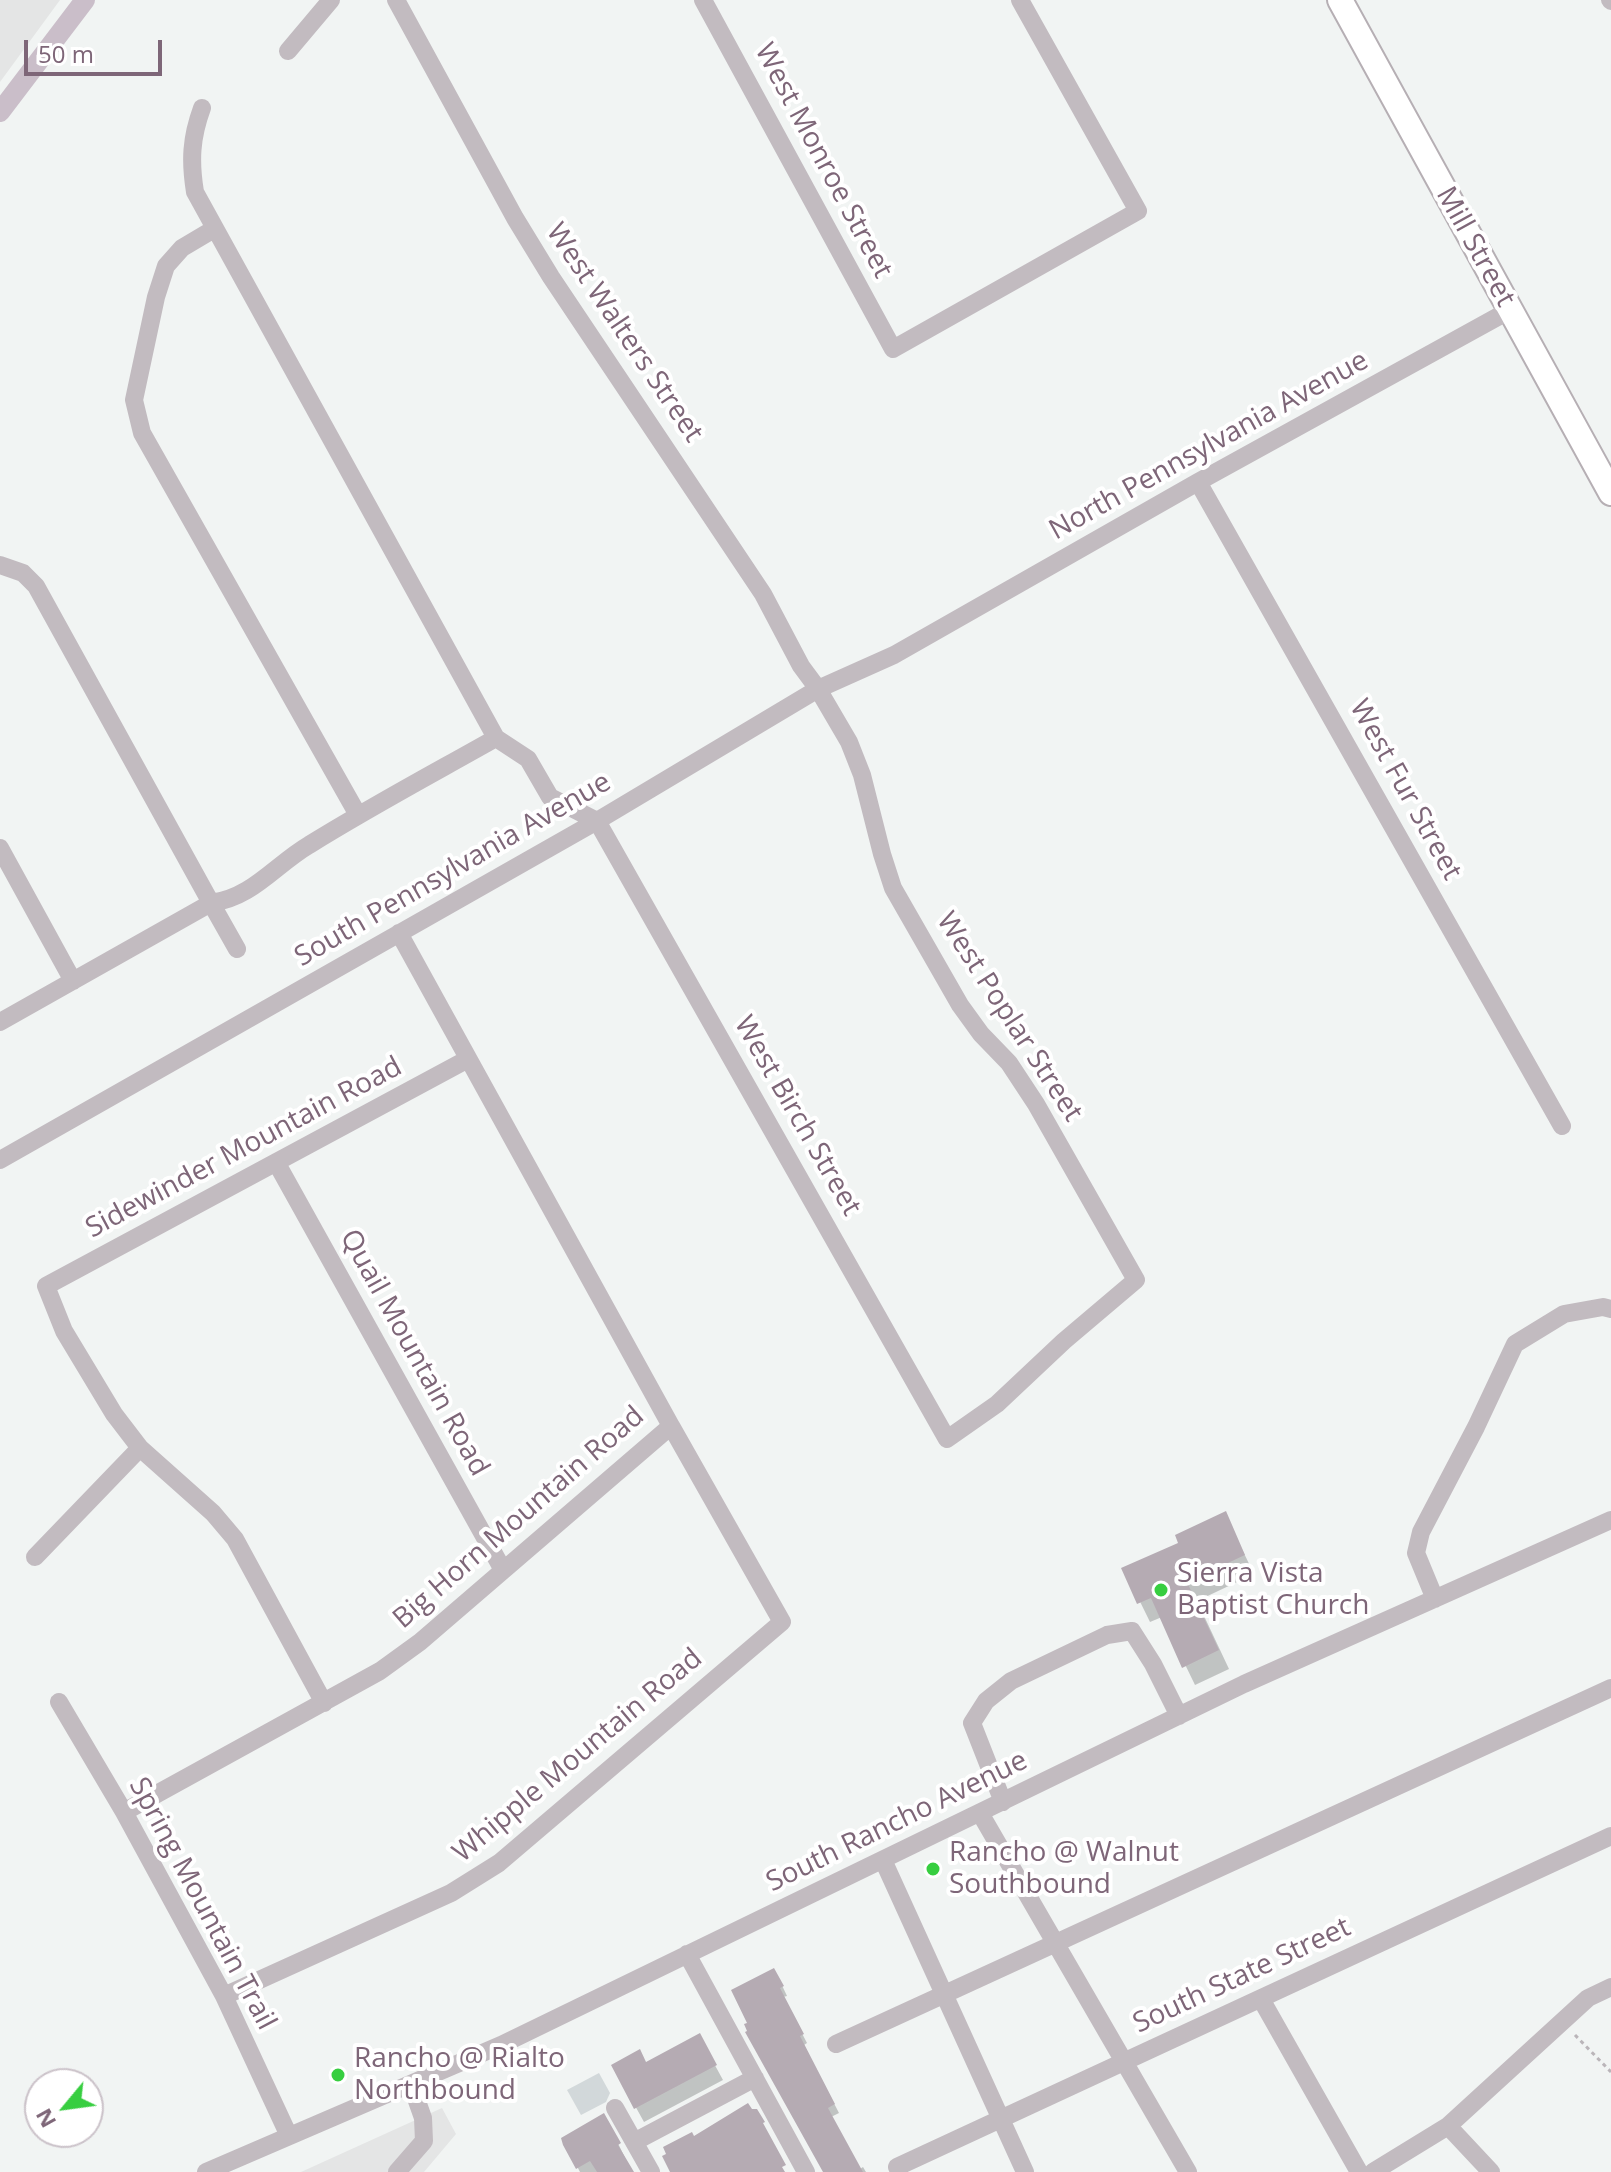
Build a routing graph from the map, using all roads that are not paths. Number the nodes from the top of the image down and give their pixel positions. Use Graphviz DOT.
graph roads {
  1 [pos="331,0"];
  2 [pos="396,0"];
  3 [pos="703,0"];
  4 [pos="1020,0"];
  5 [pos="1340,0"];
  6 [pos="288,51"];
  7 [pos="202,108"];
  8 [pos="214,229"];
  9 [pos="1510,310"];
  10 [pos="1198,482"];
  11 [pos="1611,493"];
  12 [pos="0,565"];
  13 [pos="935,632"];
  14 [pos="818,689"];
  15 [pos="496,738"];
  16 [pos="358,815"];
  17 [pos="597,821"];
  18 [pos="0,848"];
  19 [pos="211,903"];
  20 [pos="399,933"];
  21 [pos="237,949"];
  22 [pos="73,981"];
  23 [pos="0,1022"];
  24 [pos="468,1059"];
  25 [pos="1562,1126"];
  26 [pos="0,1160"];
  27 [pos="276,1162"];
  28 [pos="1611,1309"];
  29 [pos="671,1426"];
  30 [pos="947,1439"];
  31 [pos="140,1448"];
  32 [pos="1611,1520"];
  33 [pos="35,1557"];
  34 [pos="503,1570"];
  35 [pos="1435,1599"];
  36 [pos="1611,1688"];
  37 [pos="59,1702"];
  38 [pos="324,1703"];
  39 [pos="1179,1716"];
  40 [pos="1003,1802"];
  41 [pos="124,1812"];
  42 [pos="980,1813"];
  43 [pos="1611,1836"];
  44 [pos="883,1860"];
  45 [pos="1055,1942"];
  46 [pos="687,1954"];
  47 [pos="1611,1987"];
  48 [pos="943,1994"];
  49 [pos="224,1996"];
  50 [pos="1261,1999"];
  51 [pos="836,2044"];
  52 [pos="1124,2061"];
  53 [pos="755,2078"];
  54 [pos="411,2084"];
  55 [pos="615,2108"];
  56 [pos="1000,2118"];
  57 [pos="1448,2126"];
  58 [pos="289,2136"];
  59 [pos="634,2142"];
  60 [pos="1354,2164"];
  61 [pos="897,2167"];
  62 [pos="206,2172"];
  63 [pos="397,2172"];
  64 [pos="651,2172"];
  65 [pos="806,2172"];
  66 [pos="1025,2172"];
  67 [pos="1188,2172"];
  68 [pos="1373,2172"];
  69 [pos="1491,2172"];
  1 -- 6 [label="street"];
  2 -- 14 [label="street, West Walters Street"];
  3 -- 4 [label="street, West Monroe Street"];
  5 -- 9 [label="main road, Mill Street"];
  7 -- 8 [label="street"];
  8 -- 15 [label="street"];
  8 -- 16 [label="street"];
  9 -- 10 [label="street, North Pennsylvania Avenue"];
  9 -- 11 [label="main road, Mill Street"];
  10 -- 13 [label="street, North Pennsylvania Avenue"];
  10 -- 25 [label="street, West Fur Street"];
  12 -- 19 [label="street"];
  13 -- 14 [label="street, South Pennsylvania Avenue"];
  14 -- 17 [label="street, South Pennsylvania Avenue"];
  14 -- 30 [label="street, West Poplar Street"];
  15 -- 16 [label="street"];
  15 -- 17 [label="street"];
  16 -- 19 [label="street"];
  17 -- 20 [label="street, South Pennsylvania Avenue"];
  17 -- 30 [label="street, West Birch Street"];
  18 -- 22 [label="street"];
  19 -- 21 [label="street"];
  19 -- 22 [label="street"];
  20 -- 24 [label="street, Big Horn Mountain Road"];
  20 -- 26 [label="street, South Pennsylvania Avenue"];
  22 -- 23 [label="street"];
  24 -- 27 [label="street, Sidewinder Mountain Road"];
  24 -- 29 [label="street, Big Horn Mountain Road"];
  27 -- 31 [label="street, Sidewinder Mountain Road"];
  27 -- 34 [label="street, Quail Mountain Road"];
  28 -- 35 [label="street"];
  29 -- 34 [label="street, Big Horn Mountain Road"];
  29 -- 49 [label="street, Whipple Mountain Road"];
  31 -- 33 [label="street"];
  31 -- 38 [label="street"];
  32 -- 35 [label="street, South Rancho Avenue"];
  34 -- 38 [label="street, Big Horn Mountain Road"];
  35 -- 39 [label="street, South Rancho Avenue"];
  36 -- 45 [label="street"];
  37 -- 41 [label="street, Spring Mountain Trail"];
  38 -- 41 [label="street, Big Horn Mountain Road"];
  39 -- 40 [label="street, South Rancho Avenue"];
  39 -- 40 [label="street"];
  40 -- 42 [label="street, South Rancho Avenue"];
  41 -- 49 [label="street, Spring Mountain Trail"];
  42 -- 44 [label="street, South Rancho Avenue"];
  42 -- 45 [label="street"];
  43 -- 50 [label="street, South State Street"];
  44 -- 46 [label="street, South Rancho Avenue"];
  44 -- 48 [label="street"];
  45 -- 48 [label="street"];
  45 -- 52 [label="street"];
  46 -- 53 [label="street"];
  46 -- 54 [label="street, South Rancho Avenue"];
  47 -- 57 [label="street"];
  48 -- 51 [label="street"];
  48 -- 56 [label="street"];
  49 -- 58 [label="street, Spring Mountain Trail"];
  50 -- 52 [label="street, South State Street"];
  50 -- 60 [label="street"];
  52 -- 56 [label="street, South State Street"];
  52 -- 67 [label="street"];
  53 -- 59 [label="street"];
  53 -- 65 [label="street"];
  54 -- 58 [label="street, South Rancho Avenue"];
  54 -- 63 [label="street"];
  55 -- 59 [label="street"];
  56 -- 61 [label="street, South State Street"];
  56 -- 66 [label="street"];
  57 -- 68 [label="street"];
  57 -- 69 [label="street"];
  58 -- 62 [label="street, South Rancho Avenue"];
  59 -- 64 [label="street"];
}
